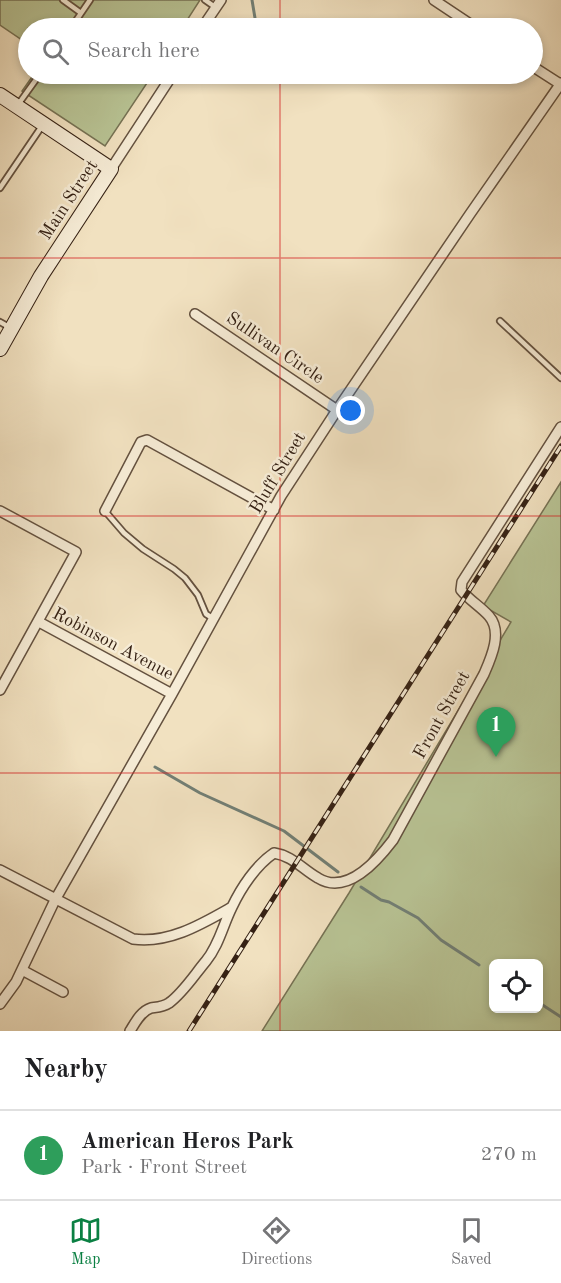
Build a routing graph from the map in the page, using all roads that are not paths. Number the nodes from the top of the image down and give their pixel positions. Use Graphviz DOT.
graph roads {
  1 [pos="63,0"];
  2 [pos="90,0"];
  3 [pos="206,0"];
  4 [pos="434,0"];
  5 [pos="218,4"];
  6 [pos="81,13"];
  7 [pos="78,18"];
  8 [pos="209,18"];
  9 [pos="461,18"];
  10 [pos="543,73"];
  11 [pos="33,84"];
  12 [pos="166,84"];
  13 [pos="560,84"];
  14 [pos="0,94"];
  15 [pos="17,106"];
  16 [pos="43,123"];
  17 [pos="111,169"];
  18 [pos="0,188"];
  19 [pos="195,314"];
  20 [pos="500,321"];
  21 [pos="4,334"];
  22 [pos="561,378"];
  23 [pos="337,410"];
  24 [pos="561,427"];
  25 [pos="274,510"];
  26 [pos="0,511"];
  27 [pos="105,511"];
  28 [pos="214,619"];
  29 [pos="39,622"];
  30 [pos="0,690"];
  31 [pos="172,694"];
  32 [pos="0,870"];
  33 [pos="55,900"];
  34 [pos="232,907"];
  35 [pos="22,970"];
  36 [pos="63,992"];
  37 [pos="0,1004"];
  38 [pos="130,1031"];
  1 -- 6 [label="lane"];
  2 -- 6 [label="lane"];
  3 -- 5 [label="lane"];
  4 -- 9 [label="street"];
  5 -- 8 [label="street"];
  6 -- 7 [label="lane"];
  10 -- 13 [label="street"];
  11 -- 15 [label="lane"];
  12 -- 17 [label="street, Main Street"];
  13 -- 23 [label="street, Bluff Street"];
  14 -- 15 [label="street"];
  15 -- 16 [label="street"];
  16 -- 17 [label="street"];
  16 -- 18 [label="lane"];
  17 -- 21 [label="street, Main Street"];
  19 -- 23 [label="street, Sullivan Circle"];
  20 -- 22 [label="lane"];
  23 -- 25 [label="street, Bluff Street"];
  24 -- 34 [label="street, Front Street"];
  25 -- 27 [label="street"];
  25 -- 28 [label="street, Bluff Street"];
  26 -- 29 [label="street"];
  27 -- 28 [label="lane"];
  28 -- 31 [label="street, Bluff Street"];
  29 -- 30 [label="street"];
  29 -- 31 [label="street, Robinson Avenue"];
  31 -- 33 [label="street, Bluff Street"];
  32 -- 33 [label="street"];
  33 -- 34 [label="street"];
  33 -- 35 [label="street, Bluff Street"];
  34 -- 38 [label="street"];
  35 -- 36 [label="street"];
  35 -- 37 [label="street, Bluff Street"];
}
